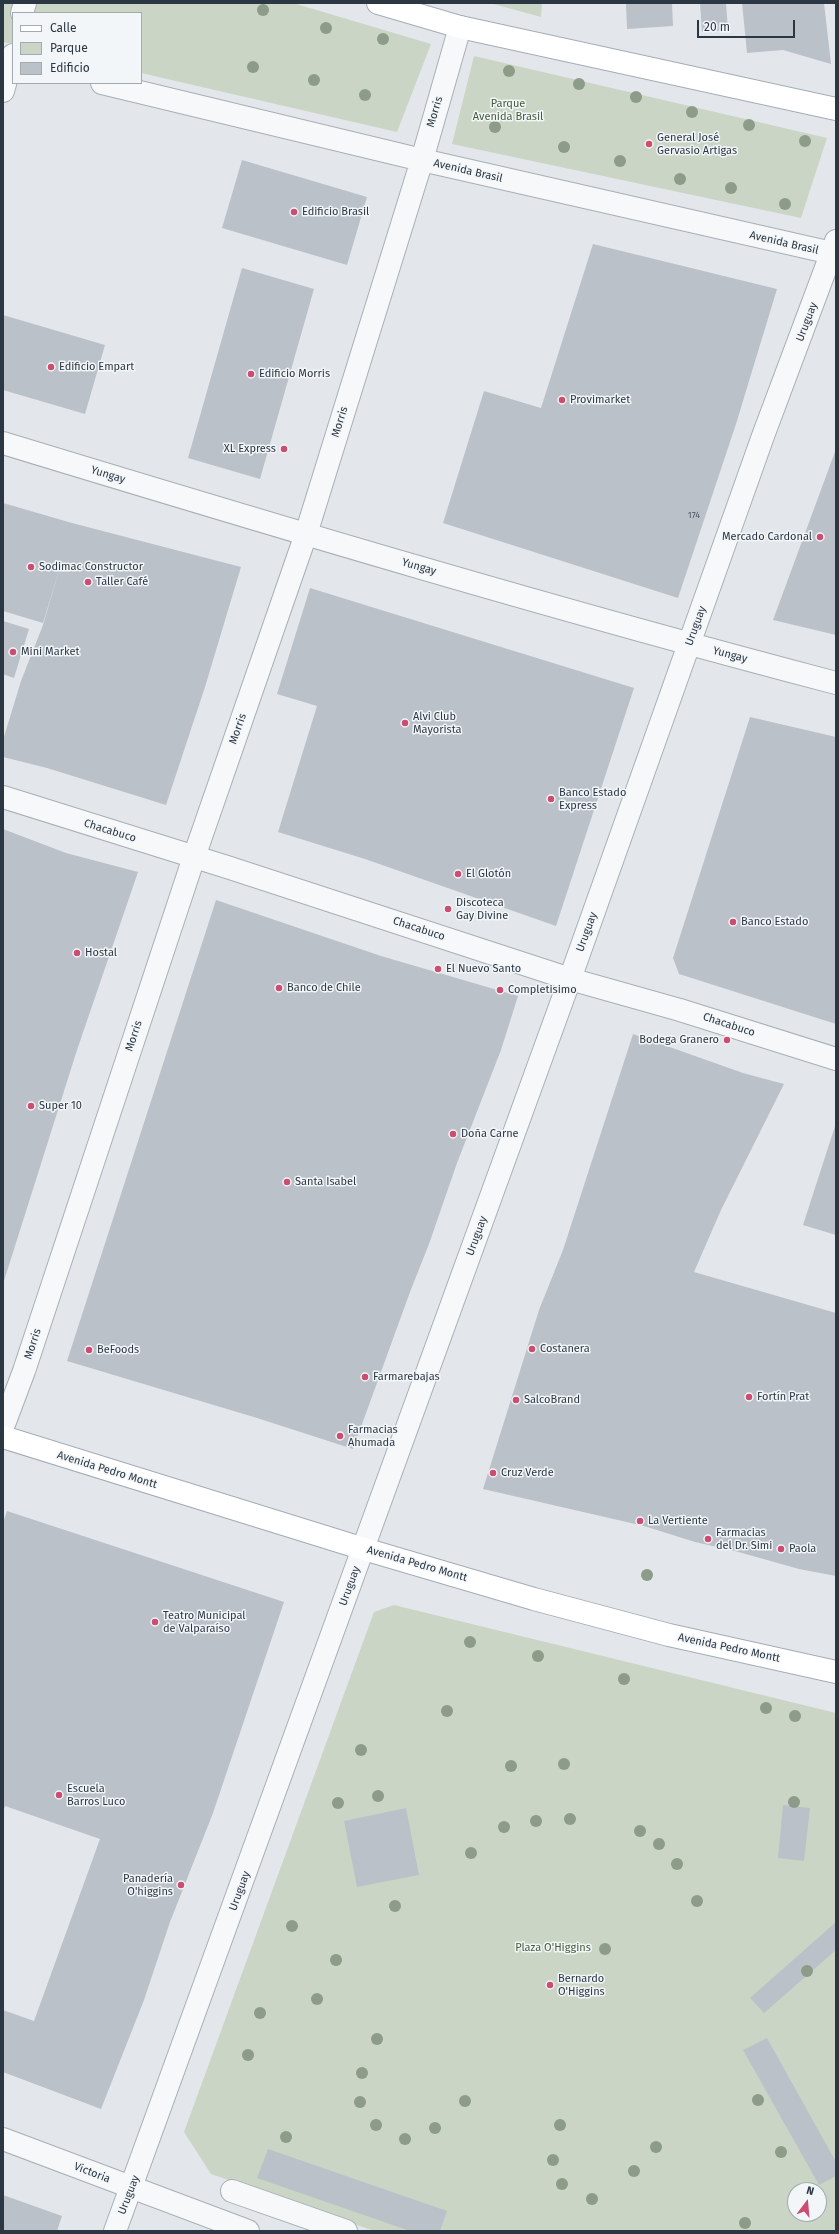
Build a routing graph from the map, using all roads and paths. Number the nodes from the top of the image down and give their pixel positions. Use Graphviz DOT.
graph roads {
  1 [pos="378,3"];
  2 [pos="460,27"];
  3 [pos="10,59"];
  4 [pos="106,84"];
  5 [pos="3,91"];
  6 [pos="836,109"];
  7 [pos="422,160"];
  8 [pos="835,249"];
  9 [pos="3,443"];
  10 [pos="306,534"];
  11 [pos="689,645"];
  12 [pos="836,683"];
  13 [pos="3,797"];
  14 [pos="194,857"];
  15 [pos="570,979"];
  16 [pos="836,1059"];
  17 [pos="3,1427"];
  18 [pos="3,1436"];
  19 [pos="364,1549"];
  20 [pos="836,1672"];
  21 [pos="3,2139"];
  22 [pos="132,2188"];
  23 [pos="232,2191"];
  24 [pos="115,2231"];
  25 [pos="248,2231"];
  26 [pos="346,2231"];
  1 -- 2 [label="main road"];
  2 -- 6 [label="main road"];
  2 -- 7 [label="street, Morris"];
  3 -- 5 [label="street"];
  4 -- 7 [label="street, Avenida Brasil"];
  7 -- 8 [label="street, Avenida Brasil"];
  7 -- 10 [label="street, Morris"];
  8 -- 11 [label="street, Uruguay"];
  9 -- 10 [label="street, Yungay"];
  10 -- 11 [label="street, Yungay"];
  10 -- 14 [label="street, Morris"];
  11 -- 12 [label="street, Yungay"];
  11 -- 15 [label="street, Uruguay"];
  13 -- 14 [label="street, Chacabuco"];
  14 -- 15 [label="street, Chacabuco"];
  14 -- 17 [label="street, Morris"];
  15 -- 16 [label="street, Chacabuco"];
  15 -- 19 [label="street, Uruguay"];
  18 -- 19 [label="main road, Avenida Pedro Montt"];
  19 -- 20 [label="main road, Avenida Pedro Montt"];
  19 -- 22 [label="street, Uruguay"];
  21 -- 22 [label="street, Victoria"];
  22 -- 24 [label="street, Uruguay"];
  22 -- 25 [label="street, Victoria"];
  23 -- 26 [label="street"];
}
